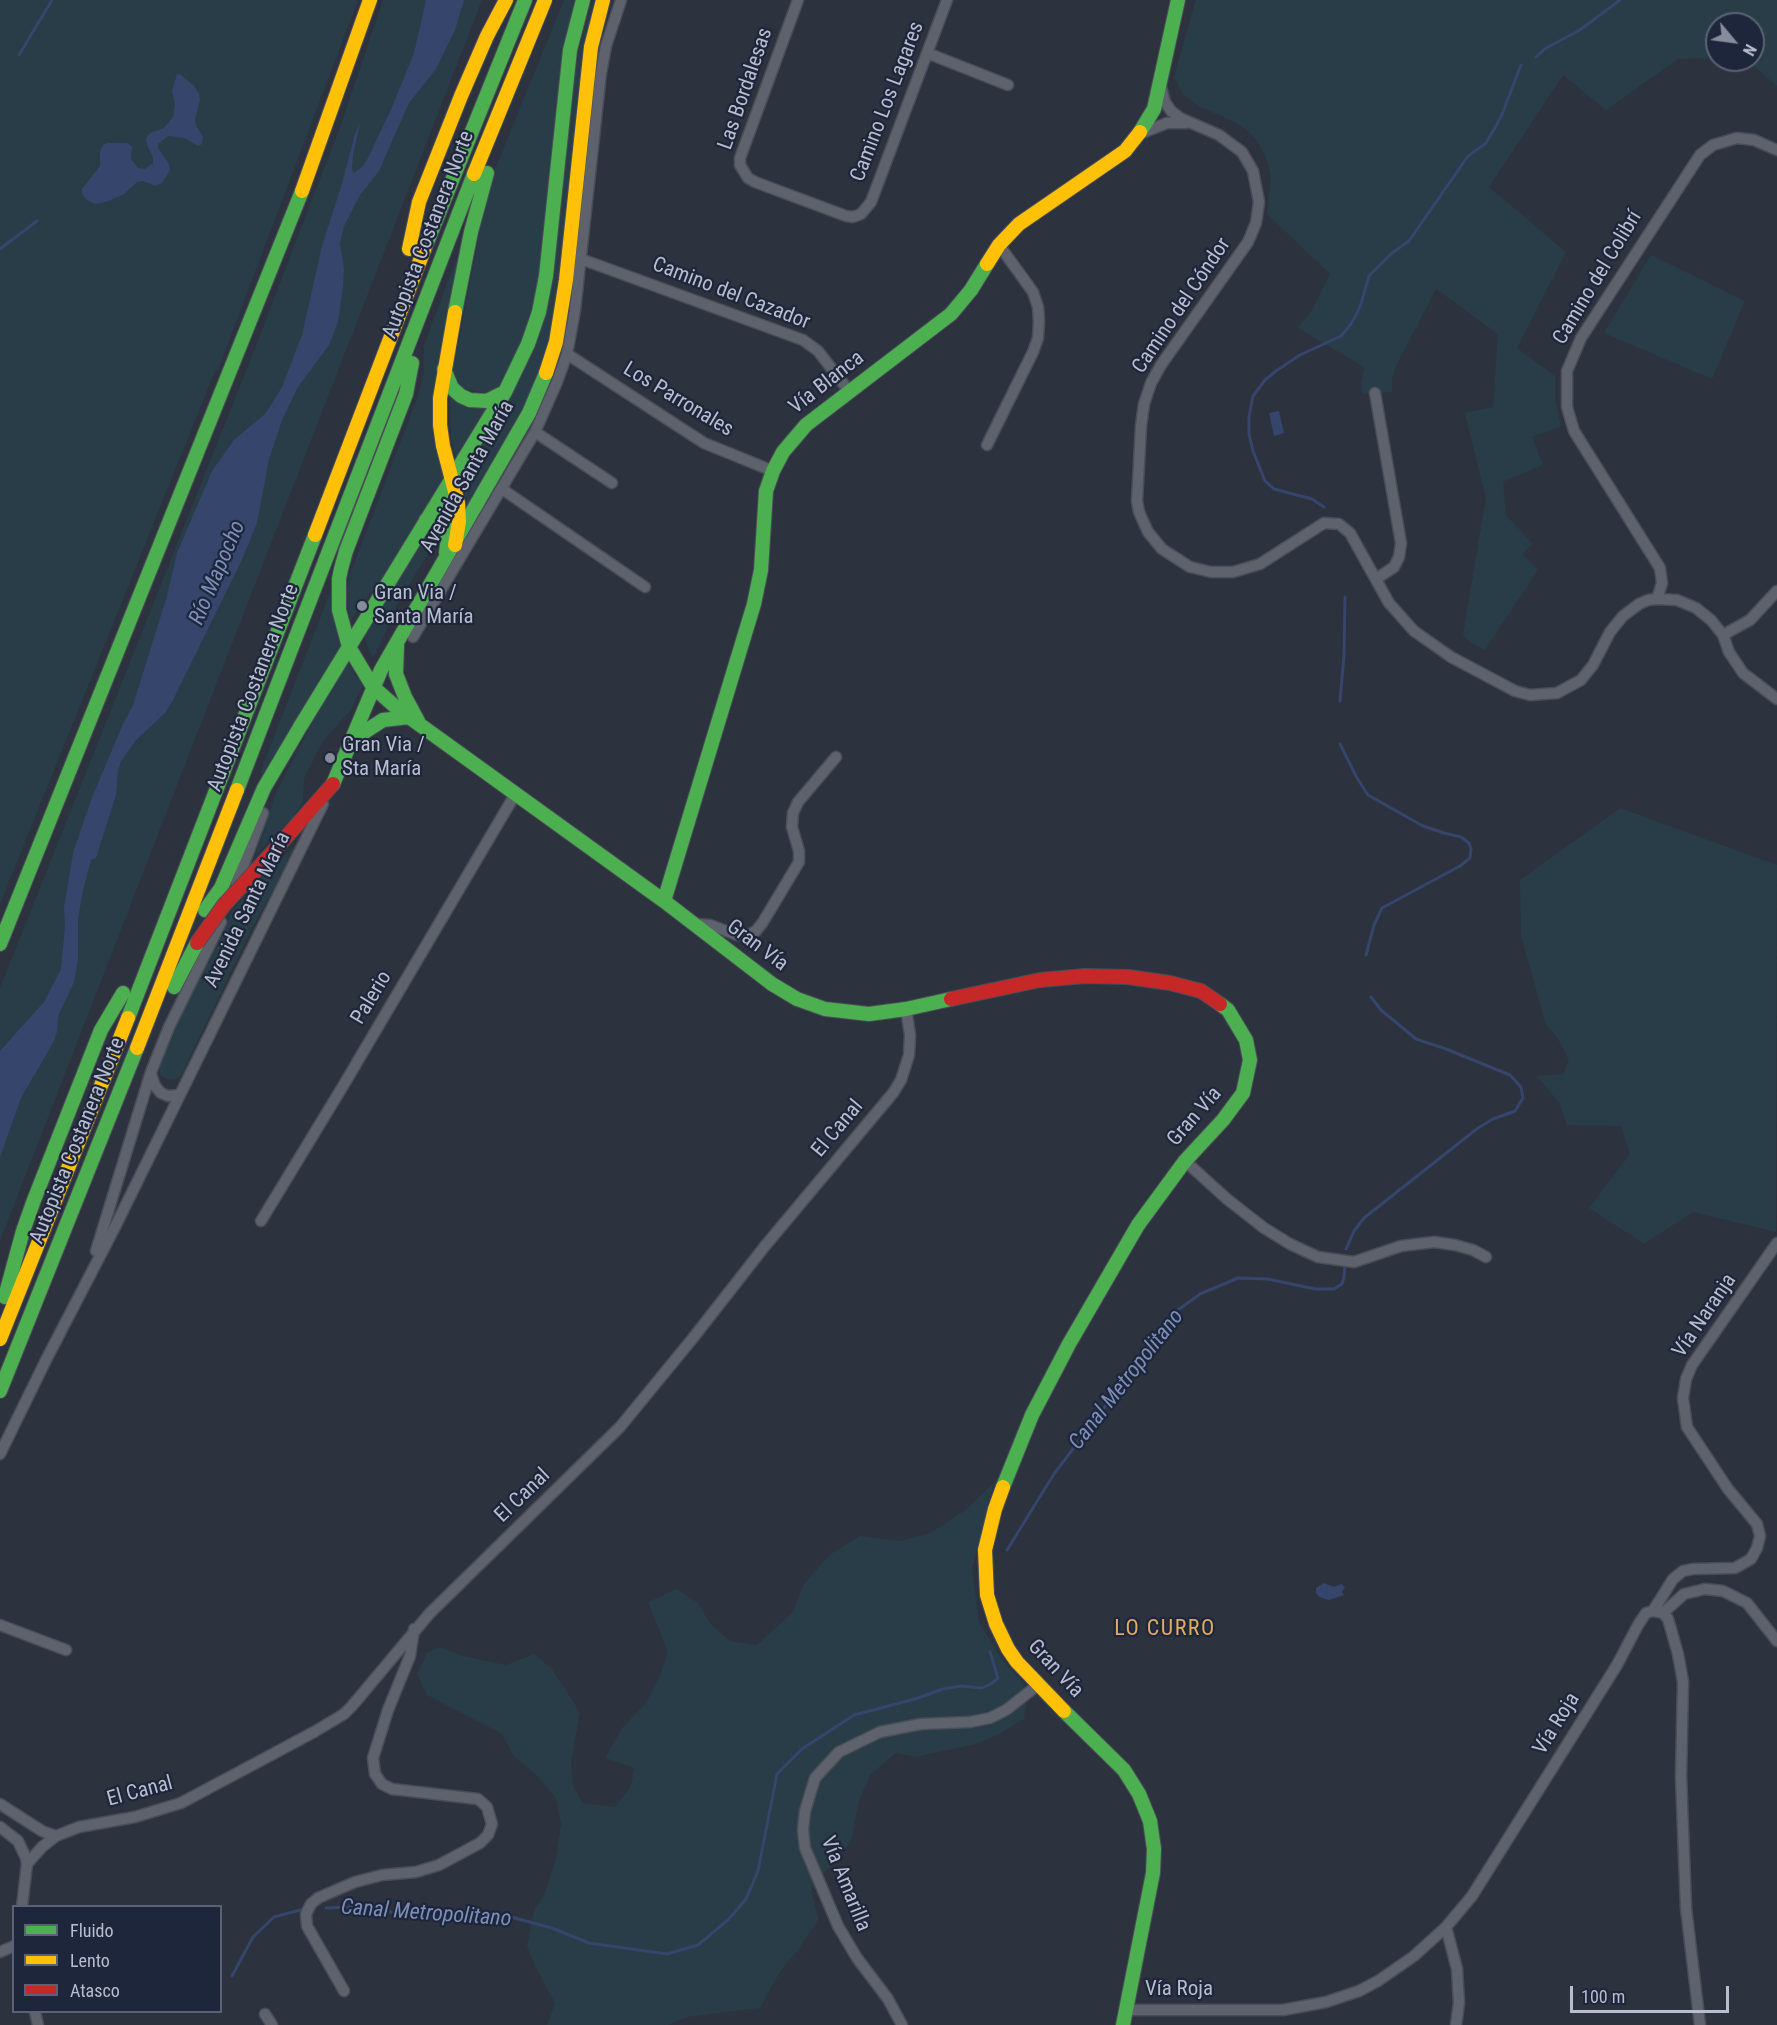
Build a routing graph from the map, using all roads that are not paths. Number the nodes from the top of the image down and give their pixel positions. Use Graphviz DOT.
graph roads {
  1 [pos="370,0"];
  2 [pos="506,0"];
  3 [pos="525,0"];
  4 [pos="545,0"];
  5 [pos="583,0"];
  6 [pos="603,0"];
  7 [pos="621,0"];
  8 [pos="798,0"];
  9 [pos="947,0"];
  10 [pos="1178,0"];
  11 [pos="529,39"];
  12 [pos="927,53"];
  13 [pos="1161,80"];
  14 [pos="1008,85"];
  15 [pos="1188,123"];
  16 [pos="1140,135"];
  17 [pos="1777,150"];
  18 [pos="861,214"];
  19 [pos="999,245"];
  20 [pos="410,249"];
  21 [pos="581,260"];
  22 [pos="567,354"];
  23 [pos="412,363"];
  24 [pos="444,369"];
  25 [pos="849,391"];
  26 [pos="505,392"];
  27 [pos="1374,393"];
  28 [pos="535,432"];
  29 [pos="987,445"];
  30 [pos="773,471"];
  31 [pos="452,478"];
  32 [pos="612,483"];
  33 [pos="502,489"];
  34 [pos="426,520"];
  35 [pos="455,545"];
  36 [pos="445,562"];
  37 [pos="1376,579"];
  38 [pos="645,587"];
  39 [pos="1777,591"];
  40 [pos="1657,598"];
  41 [pos="1723,635"];
  42 [pos="413,637"];
  43 [pos="397,641"];
  44 [pos="349,647"];
  45 [pos="373,687"];
  46 [pos="1777,699"];
  47 [pos="414,720"];
  48 [pos="300,727"];
  49 [pos="352,740"];
  50 [pos="836,757"];
  51 [pos="333,784"];
  52 [pos="516,793"];
  53 [pos="664,901"];
  54 [pos="205,910"];
  55 [pos="691,923"];
  56 [pos="0,944"];
  57 [pos="123,993"];
  58 [pos="906,1009"];
  59 [pos="137,1048"];
  60 [pos="151,1072"];
  61 [pos="180,1095"];
  62 [pos="1185,1161"];
  63 [pos="261,1221"];
  64 [pos="1777,1244"];
  65 [pos="1486,1257"];
  66 [pos="80,1293"];
  67 [pos="0,1316"];
  68 [pos="0,1339"];
  69 [pos="0,1391"];
  70 [pos="0,1454"];
  71 [pos="1658,1612"];
  72 [pos="0,1625"];
  73 [pos="415,1629"];
  74 [pos="1777,1641"];
  75 [pos="66,1650"];
  76 [pos="1038,1685"];
  77 [pos="0,1804"];
  78 [pos="0,1827"];
  79 [pos="56,1836"];
  80 [pos="27,1864"];
  81 [pos="22,1905"];
  82 [pos="1446,1927"];
  83 [pos="344,1991"];
  84 [pos="1126,2010"];
  85 [pos="265,2014"];
  86 [pos="272,2025"];
  87 [pos="902,2025"];
  88 [pos="1123,2025"];
  89 [pos="1456,2025"];
  90 [pos="1700,2025"];
  1 -- 56 [label="main road"];
  2 -- 20 [label="main road"];
  3 -- 68 [label="main road, Autopista Costanera Norte"];
  4 -- 11 [label="main road, Autopista Costanera Norte"];
  5 -- 26 [label="main road, Avenida Santa María"];
  6 -- 35 [label="main road, Avenida Santa María"];
  7 -- 21 [label="street, Avenida Santa María"];
  8 -- 18 [label="street, Las Bordalesas"];
  9 -- 12 [label="street, Camino Los Lagares"];
  10 -- 13 [label="main road, Vía Blanca"];
  11 -- 24 [label="main road"];
  11 -- 59 [label="main road, Autopista Costanera Norte"];
  12 -- 14 [label="street"];
  12 -- 18 [label="street, Camino Los Lagares"];
  13 -- 15 [label="street, Camino del Cóndor"];
  13 -- 16 [label="main road, Vía Blanca"];
  15 -- 16 [label="street, Camino del Cóndor"];
  15 -- 37 [label="street, Camino del Cóndor"];
  16 -- 19 [label="main road, Vía Blanca"];
  17 -- 40 [label="street, Camino del Colibrí"];
  19 -- 25 [label="main road, Vía Blanca"];
  19 -- 29 [label="street"];
  21 -- 22 [label="street, Avenida Santa María"];
  21 -- 25 [label="street, Camino del Cazador"];
  22 -- 28 [label="street, Avenida Santa María"];
  22 -- 30 [label="street, Los Parronales"];
  23 -- 44 [label="main road, Gran Vía"];
  24 -- 26 [label="main road"];
  24 -- 31 [label="main road"];
  25 -- 30 [label="main road, Vía Blanca"];
  26 -- 31 [label="main road, Avenida Santa María"];
  27 -- 37 [label="street"];
  28 -- 32 [label="street"];
  28 -- 33 [label="street, Avenida Santa María"];
  30 -- 53 [label="main road, Vía Blanca"];
  31 -- 34 [label="main road, Avenida Santa María"];
  31 -- 35 [label="main road"];
  33 -- 38 [label="street"];
  33 -- 42 [label="street, Avenida Santa María"];
  34 -- 36 [label="main road"];
  34 -- 44 [label="main road, Avenida Santa María"];
  35 -- 36 [label="main road, Avenida Santa María"];
  36 -- 43 [label="main road, Avenida Santa María"];
  37 -- 40 [label="street, Camino del Cóndor"];
  39 -- 41 [label="street"];
  40 -- 41 [label="street"];
  41 -- 46 [label="street"];
  43 -- 45 [label="main road, Avenida Santa María"];
  43 -- 47 [label="main road, Gran Vía"];
  44 -- 45 [label="main road, Gran Vía"];
  44 -- 48 [label="main road, Avenida Santa María"];
  45 -- 47 [label="main road, Gran Vía"];
  45 -- 49 [label="main road, Avenida Santa María"];
  47 -- 49 [label="main road"];
  47 -- 52 [label="main road, Gran Vía"];
  48 -- 54 [label="main road"];
  48 -- 60 [label="street, Avenida Santa María"];
  49 -- 51 [label="main road, Avenida Santa María"];
  50 -- 55 [label="street"];
  51 -- 59 [label="main road, bridge"];
  51 -- 61 [label="street, Avenida Santa María"];
  52 -- 53 [label="main road, Gran Vía"];
  52 -- 63 [label="street, Palerio"];
  53 -- 55 [label="main road, Gran Vía"];
  55 -- 58 [label="main road, Gran Vía"];
  57 -- 67 [label="main road"];
  58 -- 62 [label="main road, Gran Vía"];
  58 -- 73 [label="street, El Canal"];
  59 -- 69 [label="main road, Autopista Costanera Norte"];
  60 -- 61 [label="street"];
  60 -- 66 [label="street, Avenida Santa María"];
  61 -- 66 [label="street, Avenida Santa María"];
  62 -- 65 [label="street"];
  62 -- 76 [label="main road, Gran Vía"];
  64 -- 71 [label="street, Vía Naranja"];
  66 -- 70 [label="street, Avenida Santa María"];
  71 -- 74 [label="street"];
  71 -- 82 [label="street, Vía Roja"];
  71 -- 90 [label="street"];
  72 -- 75 [label="street"];
  73 -- 79 [label="street, El Canal"];
  73 -- 83 [label="street"];
  76 -- 84 [label="main road, Gran Vía"];
  76 -- 87 [label="street, Vía Amarilla"];
  77 -- 79 [label="street"];
  78 -- 80 [label="street"];
  79 -- 80 [label="street, El Canal"];
  80 -- 81 [label="street"];
  82 -- 84 [label="street, Vía Roja"];
  82 -- 89 [label="street"];
  84 -- 88 [label="main road, Gran Vía"];
  85 -- 86 [label="street"];
}
